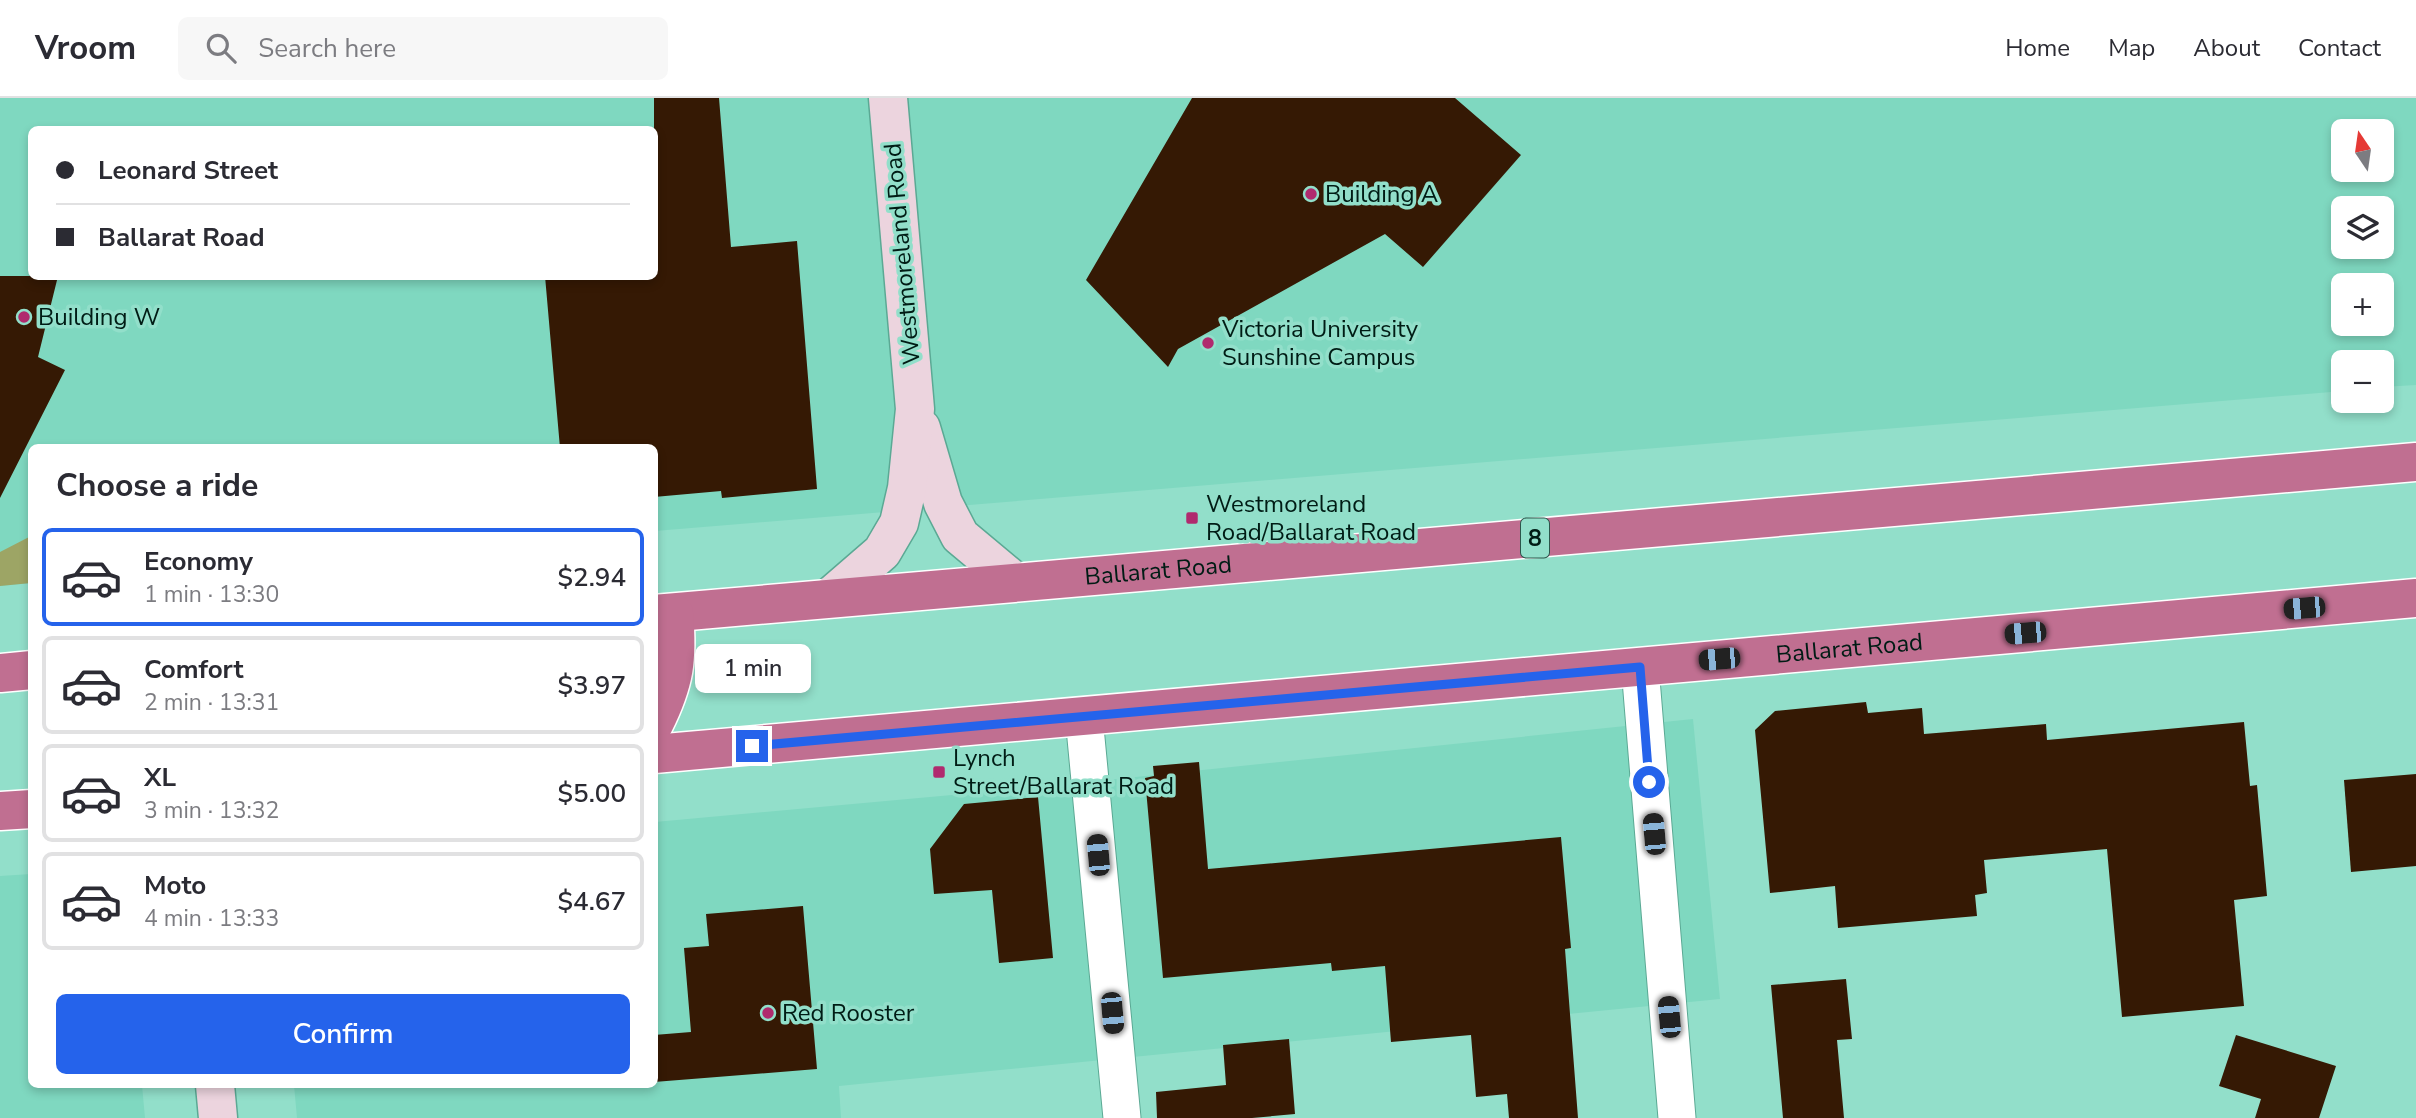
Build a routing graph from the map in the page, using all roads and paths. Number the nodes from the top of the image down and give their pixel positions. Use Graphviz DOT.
graph roads {
  1 [pos="888,98"];
  2 [pos="915,410"];
  3 [pos="2416,462"];
  4 [pos="1015,582"];
  5 [pos="830,597"];
  6 [pos="2416,598"];
  7 [pos="664,614"];
  8 [pos="1640,667"];
  9 [pos="28,670"];
  10 [pos="0,673"];
  11 [pos="658,714"];
  12 [pos="1084,717"];
  13 [pos="658,754"];
  14 [pos="28,809"];
  15 [pos="0,811"];
  16 [pos="215,1088"];
  17 [pos="218,1118"];
  18 [pos="1122,1118"];
  19 [pos="1678,1118"];
  1 -- 2 [label="street, Westmoreland Road"];
  2 -- 4 [label="street, Westmoreland Road"];
  2 -- 5 [label="street, Westmoreland Road"];
  3 -- 4 [label="highway, Ballarat Road / 8"];
  4 -- 5 [label="highway, Ballarat Road / 8"];
  5 -- 7 [label="highway, Ballarat Road / 8"];
  6 -- 8 [label="highway, Ballarat Road"];
  7 -- 11 [label="highway"];
  8 -- 12 [label="highway, Ballarat Road"];
  8 -- 19 [label="street"];
  9 -- 10 [label="highway"];
  12 -- 13 [label="highway, Ballarat Road"];
  12 -- 18 [label="street"];
  14 -- 15 [label="highway"];
  16 -- 17 [label="street"];
}
